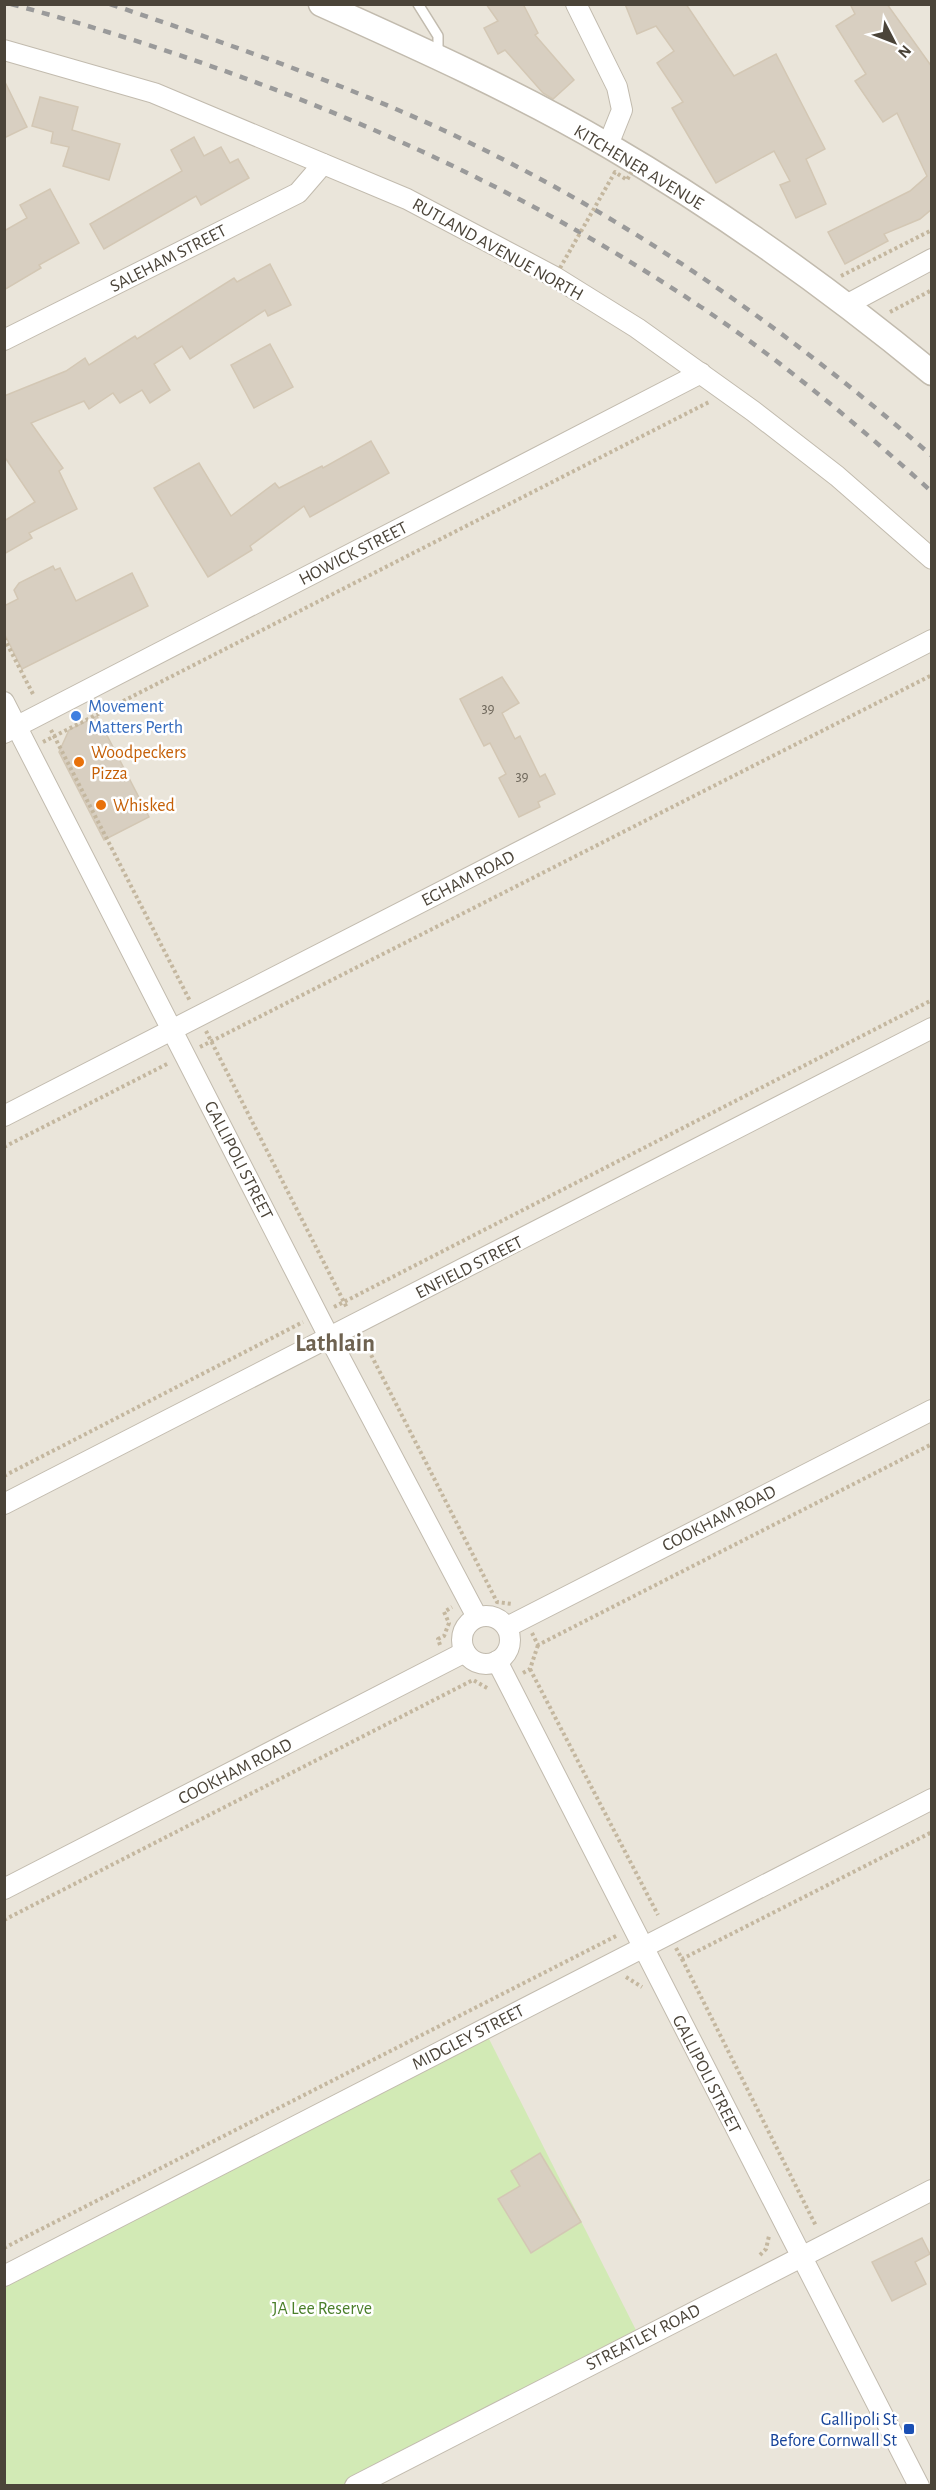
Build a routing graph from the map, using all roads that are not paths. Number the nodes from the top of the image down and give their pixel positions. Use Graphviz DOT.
graph roads {
  1 [pos="321,4"];
  2 [pos="418,4"];
  3 [pos="576,4"];
  4 [pos="4,50"];
  5 [pos="438,56"];
  6 [pos="608,145"];
  7 [pos="323,164"];
  8 [pos="932,259"];
  9 [pos="848,304"];
  10 [pos="4,340"];
  11 [pos="701,373"];
  12 [pos="932,373"];
  13 [pos="932,559"];
  14 [pos="932,640"];
  15 [pos="4,702"];
  16 [pos="11,730"];
  17 [pos="932,1028"];
  18 [pos="173,1030"];
  19 [pos="4,1116"];
  20 [pos="329,1336"];
  21 [pos="932,1410"];
  22 [pos="4,1504"];
  23 [pos="477,1617"];
  24 [pos="507,1627"];
  25 [pos="456,1657"];
  26 [pos="497,1661"];
  27 [pos="932,1799"];
  28 [pos="4,1889"];
  29 [pos="642,1948"];
  30 [pos="932,2190"];
  31 [pos="802,2255"];
  32 [pos="4,2276"];
  33 [pos="355,2486"];
  34 [pos="919,2486"];
  1 -- 5 [label="street, KITCHENER AVENUE"];
  2 -- 5 [label="lane"];
  3 -- 6 [label="street"];
  4 -- 7 [label="street, RUTLAND AVENUE NORTH"];
  5 -- 6 [label="street, KITCHENER AVENUE"];
  6 -- 9 [label="street, KITCHENER AVENUE"];
  7 -- 10 [label="street, SALEHAM STREET"];
  7 -- 11 [label="street, RUTLAND AVENUE NORTH"];
  8 -- 9 [label="street"];
  9 -- 12 [label="street, KITCHENER AVENUE"];
  11 -- 13 [label="street, RUTLAND AVENUE NORTH"];
  11 -- 16 [label="street, HOWICK STREET"];
  14 -- 18 [label="street, EGHAM ROAD"];
  15 -- 16 [label="street, GALLIPOLI STREET"];
  16 -- 18 [label="street, GALLIPOLI STREET"];
  17 -- 20 [label="street, ENFIELD STREET"];
  18 -- 19 [label="street, EGHAM ROAD"];
  18 -- 20 [label="street, GALLIPOLI STREET"];
  20 -- 22 [label="street, ENFIELD STREET"];
  20 -- 23 [label="street, GALLIPOLI STREET"];
  21 -- 24 [label="street, COOKHAM ROAD"];
  23 -- 24 [label="street"];
  23 -- 25 [label="street"];
  24 -- 26 [label="street"];
  25 -- 26 [label="street"];
  25 -- 28 [label="street, COOKHAM ROAD"];
  26 -- 29 [label="street, GALLIPOLI STREET"];
  27 -- 29 [label="street, MIDGLEY STREET"];
  29 -- 31 [label="street, GALLIPOLI STREET"];
  29 -- 32 [label="street, MIDGLEY STREET"];
  30 -- 31 [label="street, STREATLEY ROAD"];
  31 -- 33 [label="street, STREATLEY ROAD"];
  31 -- 34 [label="street, GALLIPOLI STREET"];
}
